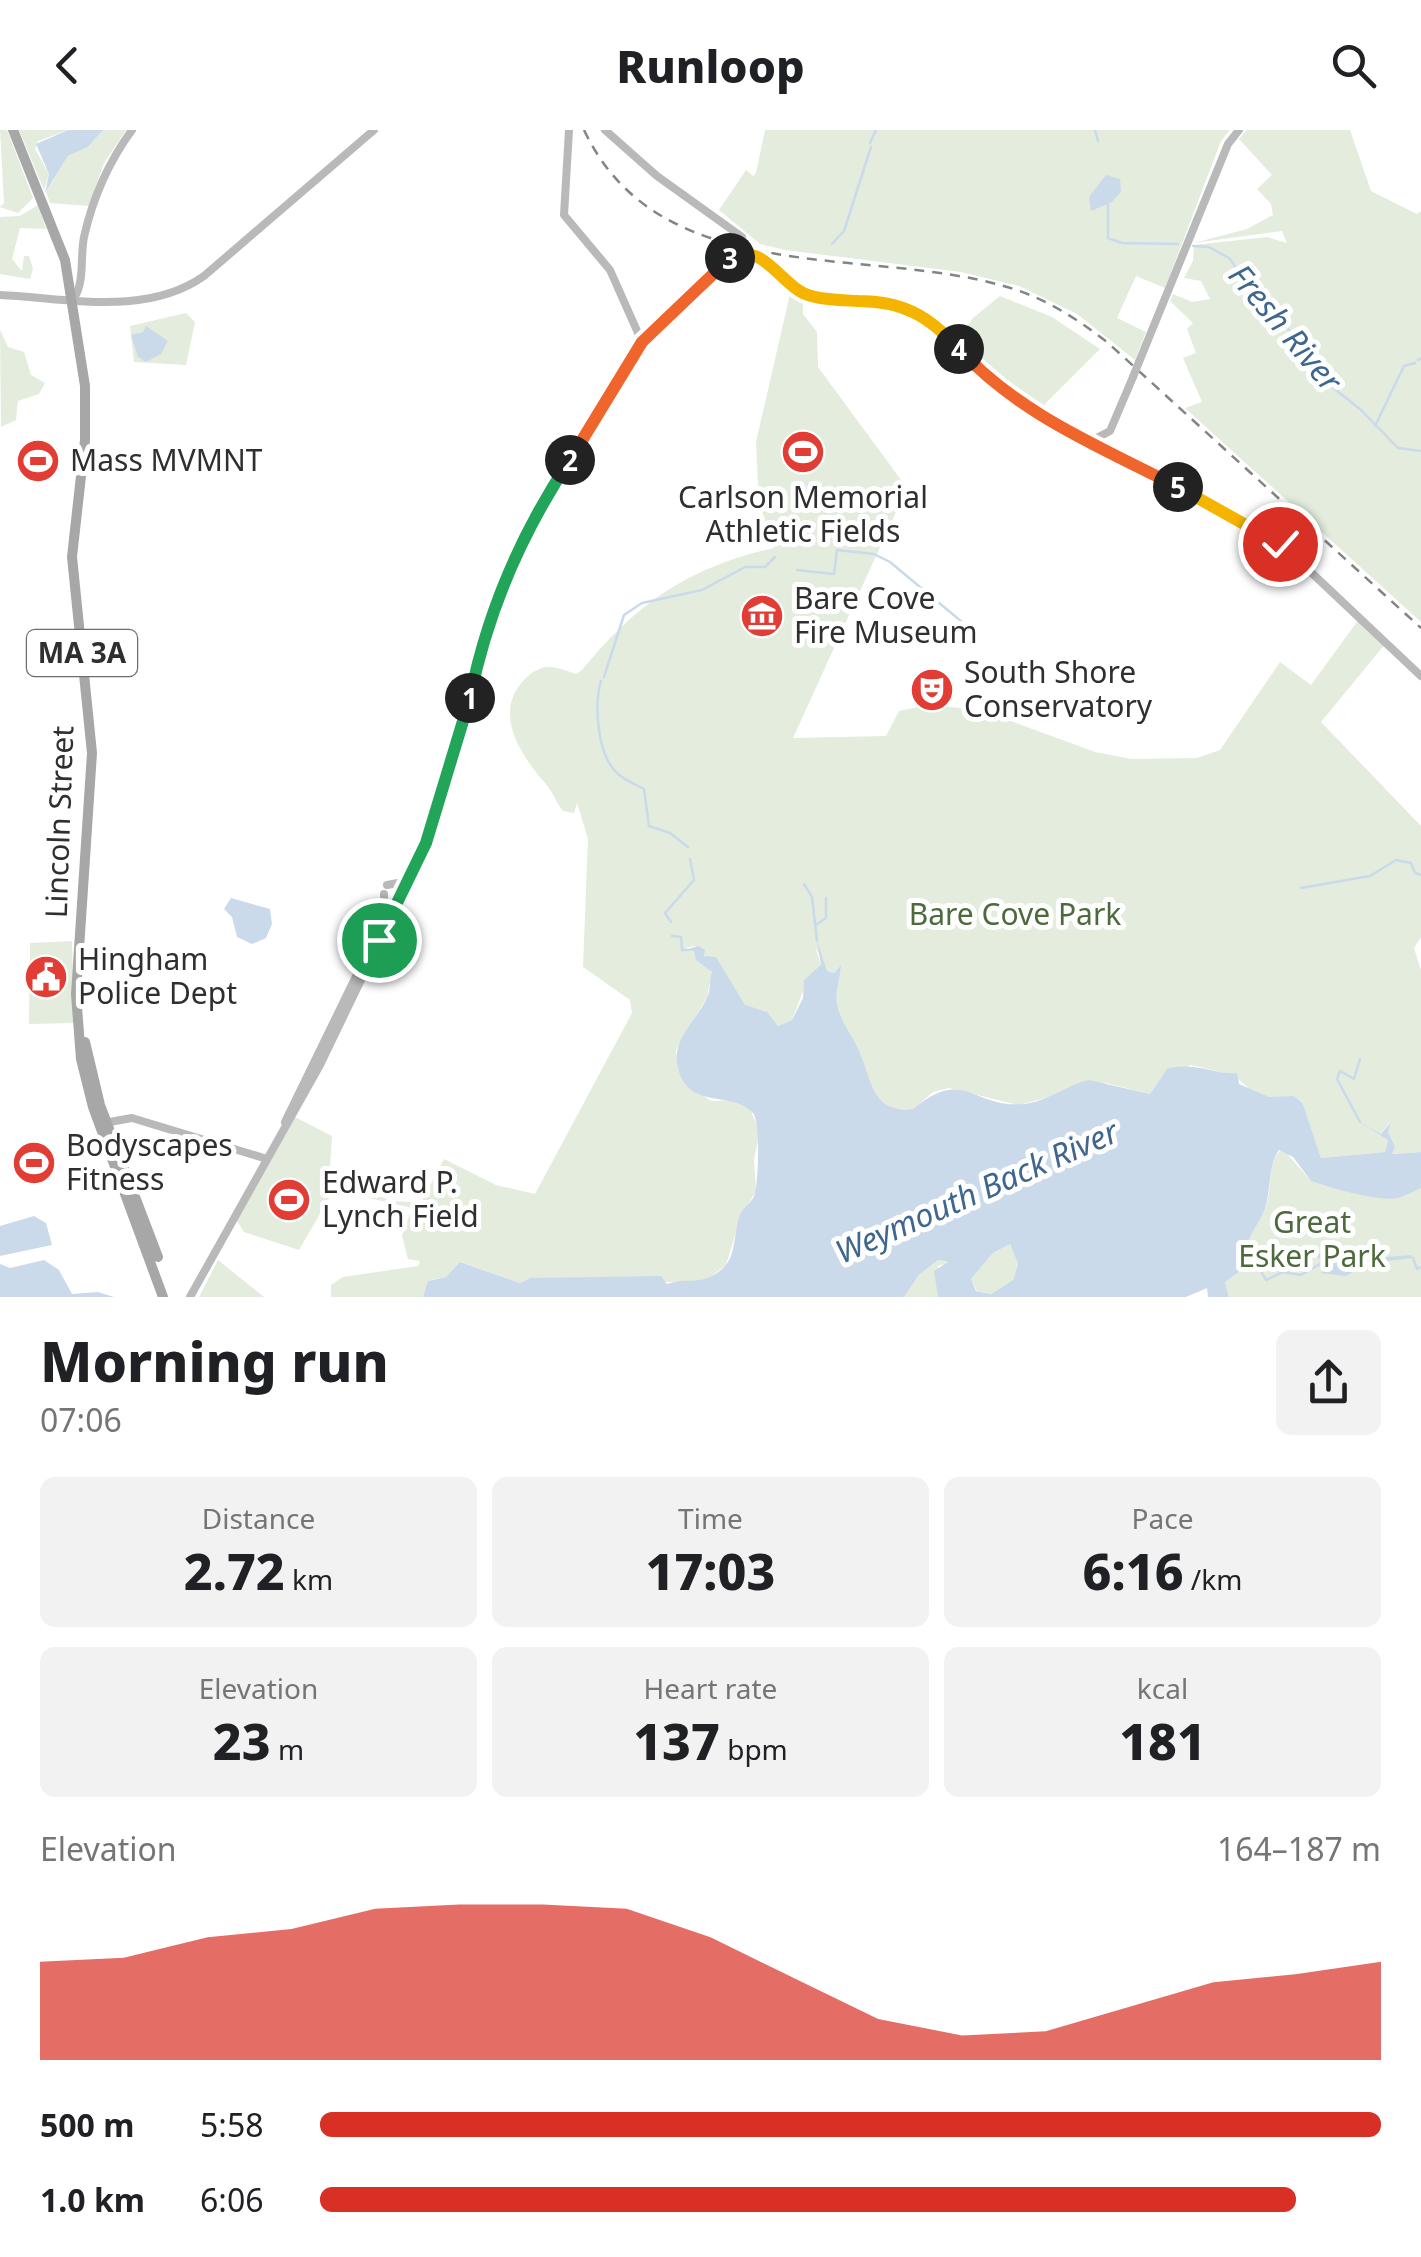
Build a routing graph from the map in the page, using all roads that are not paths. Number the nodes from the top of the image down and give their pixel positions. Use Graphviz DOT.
graph roads {
  1 [pos="13,130"];
  2 [pos="132,130"];
  3 [pos="374,130"];
  4 [pos="569,130"];
  5 [pos="605,130"];
  6 [pos="1240,130"];
  7 [pos="745,254"];
  8 [pos="0,295"];
  9 [pos="74,298"];
  10 [pos="644,339"];
  11 [pos="1104,436"];
  12 [pos="1088,443"];
  13 [pos="1101,450"];
  14 [pos="1421,676"];
  15 [pos="407,884"];
  16 [pos="385,918"];
  17 [pos="103,1123"];
  18 [pos="284,1128"];
  19 [pos="266,1159"];
  20 [pos="166,1297"];
  21 [pos="190,1297"];
  1 -- 9 [label="main road, MA 3A"];
  2 -- 9 [label="street, Lincoln Street"];
  3 -- 9 [label="street"];
  4 -- 10 [label="street"];
  5 -- 7 [label="street"];
  6 -- 11 [label="street, bridge"];
  7 -- 10 [label="street"];
  7 -- 12 [label="street"];
  8 -- 9 [label="street"];
  9 -- 17 [label="main road, Lincoln Street / MA 3A"];
  10 -- 15 [label="street"];
  11 -- 12 [label="street"];
  11 -- 13 [label="street"];
  12 -- 13 [label="street"];
  13 -- 14 [label="street"];
  15 -- 16 [label="street"];
  15 -- 16 [label="street"];
  15 -- 18 [label="street"];
  16 -- 18 [label="street"];
  17 -- 19 [label="street"];
  17 -- 20 [label="main road, Lincoln Street / MA 3A"];
  18 -- 19 [label="street"];
  19 -- 21 [label="street"];
}
